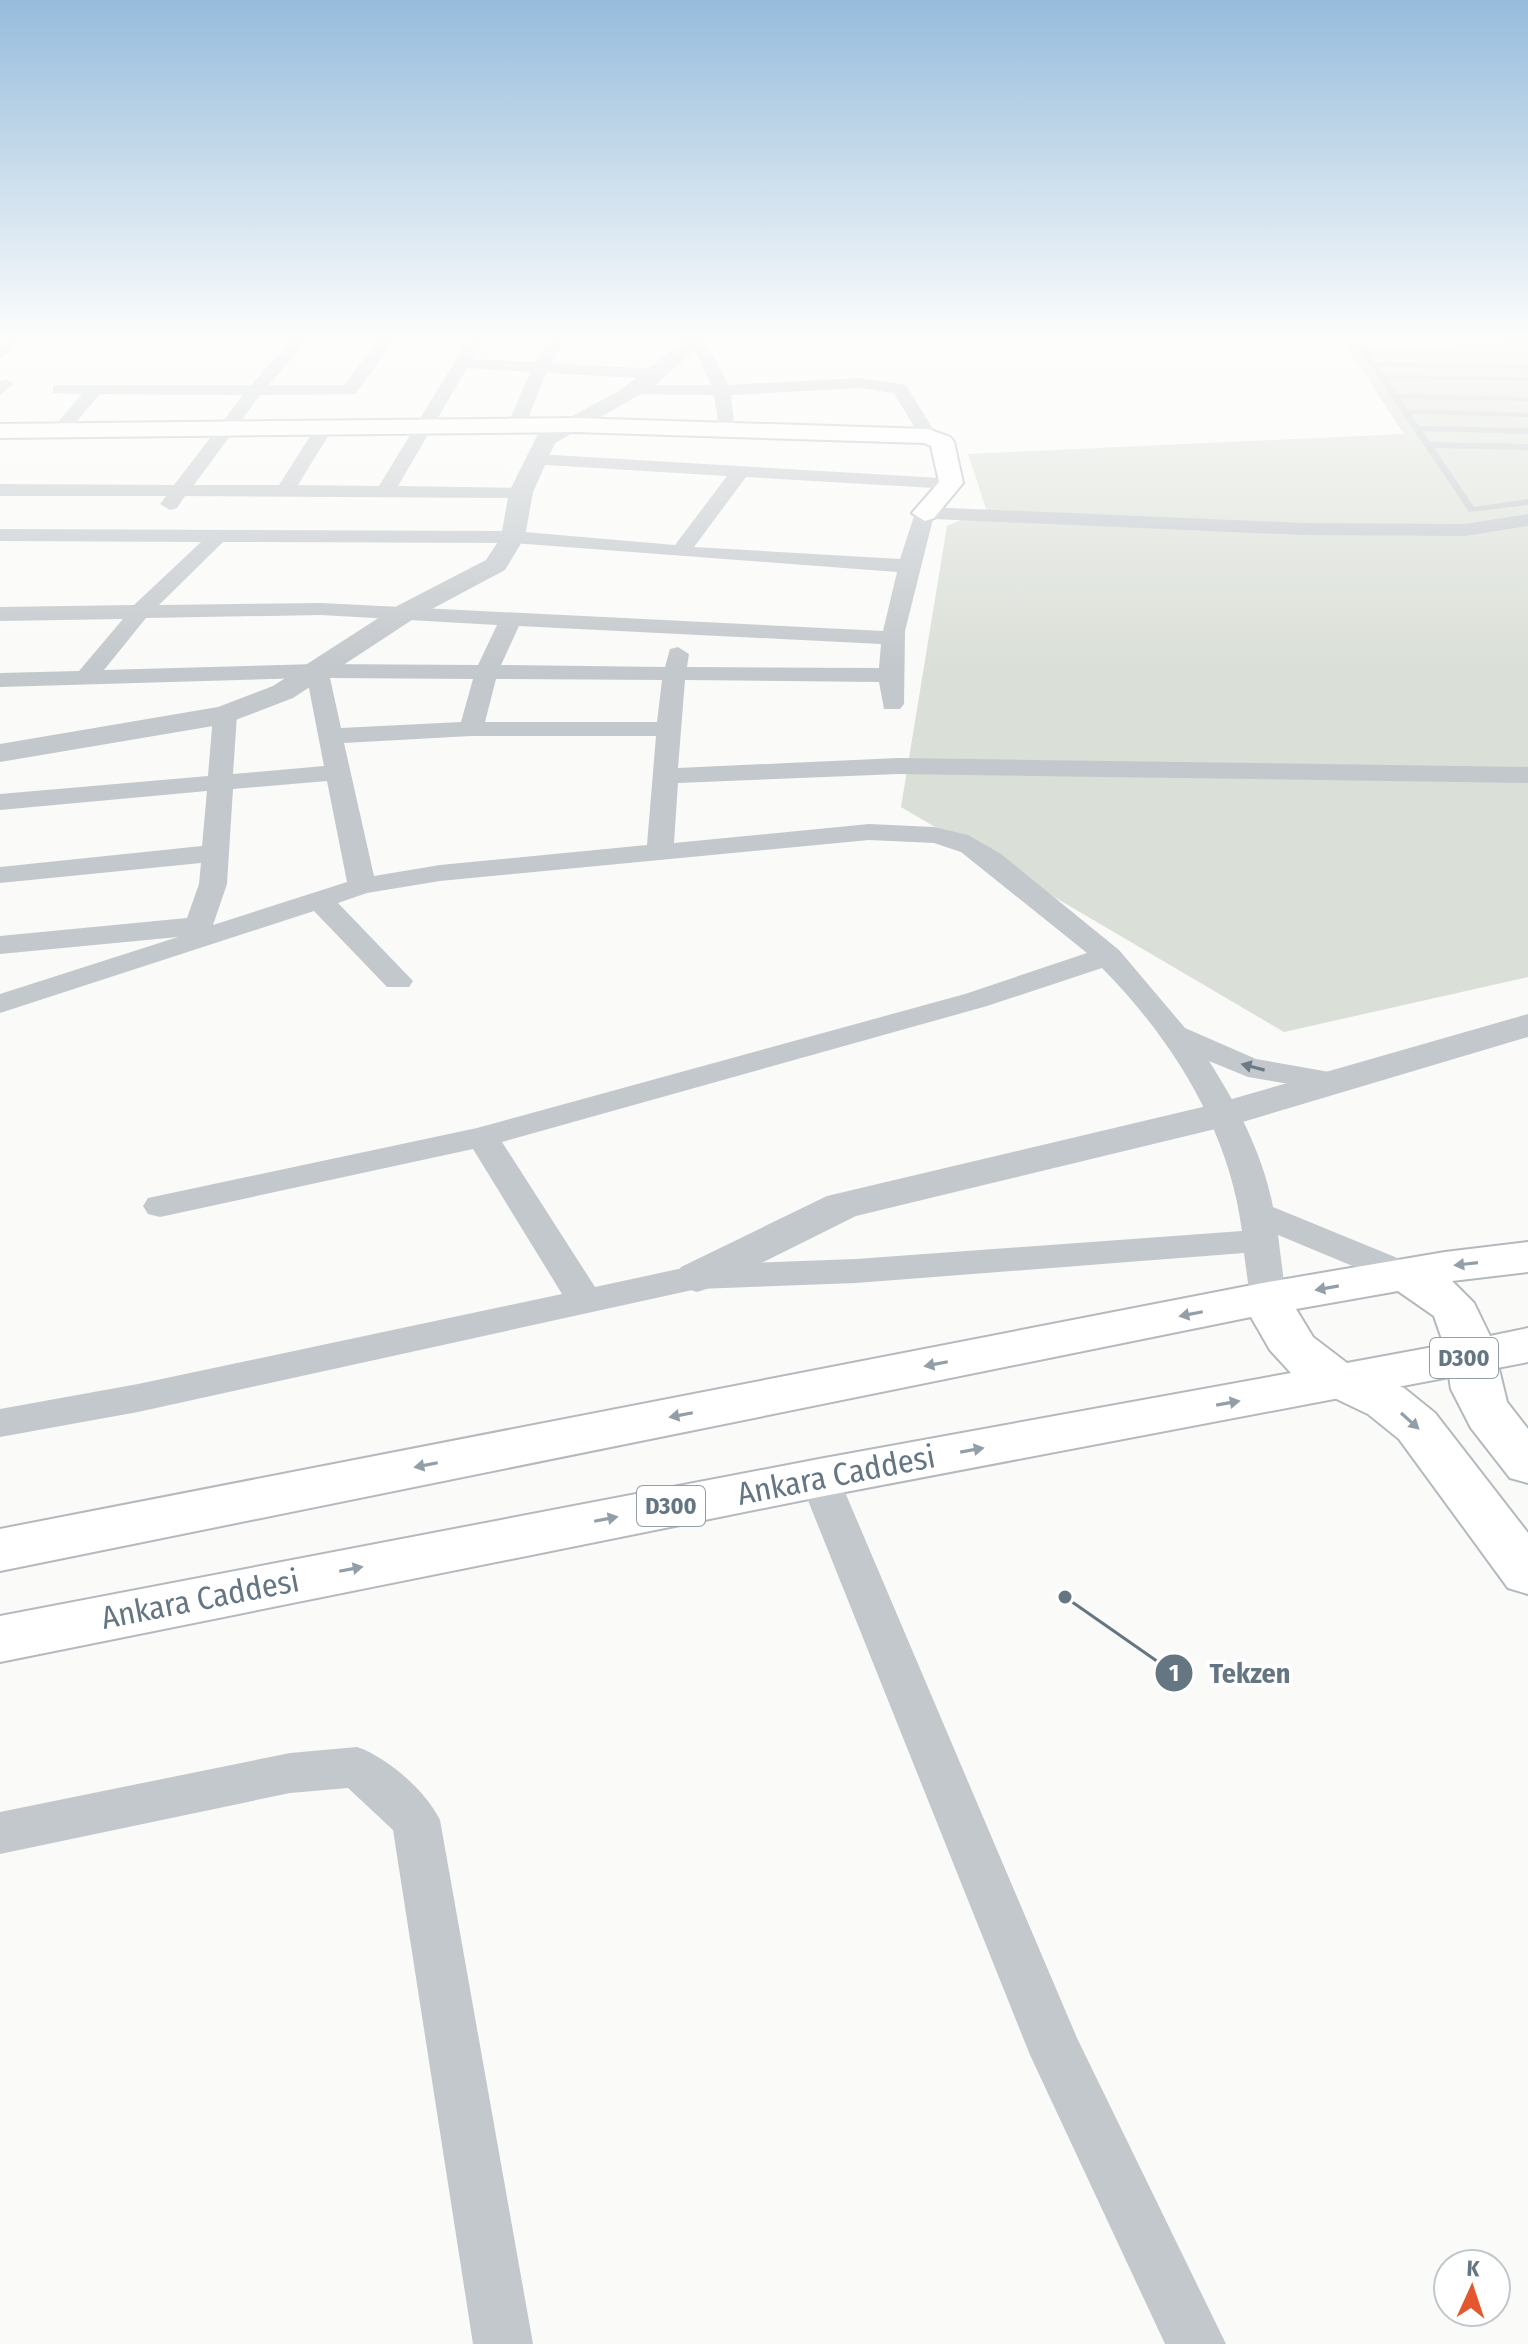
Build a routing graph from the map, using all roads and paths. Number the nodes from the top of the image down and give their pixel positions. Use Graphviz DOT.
graph roads {
  1 [pos="213,447"];
  2 [pos="312,447"];
  3 [pos="411,447"];
  4 [pos="542,447"];
  5 [pos="943,447"];
  6 [pos="1430,447"];
  7 [pos="536,460"];
  8 [pos="741,471"];
  9 [pos="951,483"];
  10 [pos="0,490"];
  11 [pos="181,491"];
  12 [pos="284,492"];
  13 [pos="521,492"];
  14 [pos="384,493"];
  15 [pos="1528,502"];
  16 [pos="925,513"];
  17 [pos="1528,520"];
  18 [pos="0,535"];
  19 [pos="142,536"];
  20 [pos="217,537"];
  21 [pos="513,537"];
  22 [pos="680,552"];
  23 [pos="908,566"];
  24 [pos="140,612"];
  25 [pos="406,612"];
  26 [pos="0,614"];
  27 [pos="511,619"];
  28 [pos="682,630"];
  29 [pos="891,638"];
  30 [pos="317,671"];
  31 [pos="486,673"];
  32 [pos="674,675"];
  33 [pos="889,675"];
  34 [pos="87,676"];
  35 [pos="0,680"];
  36 [pos="892,704"];
  37 [pos="225,715"];
  38 [pos="471,729"];
  39 [pos="667,729"];
  40 [pos="330,736"];
  41 [pos="0,753"];
  42 [pos="338,772"];
  43 [pos="1528,775"];
  44 [pos="667,776"];
  45 [pos="218,783"];
  46 [pos="0,802"];
  47 [pos="215,853"];
  48 [pos="660,853"];
  49 [pos="0,875"];
  50 [pos="362,886"];
  51 [pos="319,900"];
  52 [pos="196,934"];
  53 [pos="0,945"];
  54 [pos="1109,956"];
  55 [pos="398,981"];
  56 [pos="0,1004"];
  57 [pos="1528,1025"];
  58 [pos="1178,1035"];
  59 [pos="1330,1081"];
  60 [pos="1222,1115"];
  61 [pos="482,1137"];
  62 [pos="160,1206"];
  63 [pos="1257,1227"];
  64 [pos="1528,1257"];
  65 [pos="1404,1274"];
  66 [pos="697,1277"];
  67 [pos="1268,1298"];
  68 [pos="585,1301"];
  69 [pos="1528,1345"];
  70 [pos="1471,1357"];
  71 [pos="1344,1382"];
  72 [pos="0,1423"];
  73 [pos="1528,1464"];
  74 [pos="819,1478"];
  75 [pos="0,1550"];
  76 [pos="1528,1573"];
  77 [pos="0,1639"];
  78 [pos="0,1833"];
  79 [pos="503,2344"];
  80 [pos="1196,2344"];
  1 -- 11 [label="street"];
  2 -- 12 [label="street"];
  3 -- 14 [label="street"];
  4 -- 7 [label="street"];
  5 -- 9 [label="main road"];
  6 -- 15 [label="lane"];
  7 -- 8 [label="street"];
  7 -- 13 [label="street"];
  8 -- 9 [label="street"];
  8 -- 22 [label="street"];
  9 -- 16 [label="main road"];
  10 -- 11 [label="street"];
  11 -- 12 [label="street"];
  11 -- 19 [label="street"];
  12 -- 14 [label="street"];
  13 -- 14 [label="street"];
  13 -- 21 [label="street"];
  16 -- 17 [label="street"];
  16 -- 23 [label="street"];
  18 -- 19 [label="street"];
  19 -- 20 [label="street"];
  20 -- 21 [label="street"];
  20 -- 24 [label="street"];
  21 -- 22 [label="street"];
  21 -- 25 [label="street"];
  22 -- 23 [label="street"];
  23 -- 29 [label="street"];
  24 -- 25 [label="street"];
  24 -- 26 [label="street"];
  24 -- 34 [label="street"];
  25 -- 27 [label="street"];
  25 -- 30 [label="street"];
  27 -- 28 [label="street"];
  27 -- 31 [label="street"];
  28 -- 29 [label="street"];
  28 -- 32 [label="street"];
  29 -- 33 [label="street"];
  30 -- 31 [label="street"];
  30 -- 34 [label="street"];
  30 -- 37 [label="street"];
  30 -- 40 [label="street"];
  31 -- 32 [label="street"];
  31 -- 38 [label="street"];
  32 -- 33 [label="street"];
  32 -- 39 [label="street"];
  33 -- 36 [label="street"];
  34 -- 35 [label="street"];
  37 -- 41 [label="street"];
  37 -- 45 [label="street"];
  38 -- 39 [label="street"];
  38 -- 40 [label="street"];
  39 -- 44 [label="street"];
  40 -- 42 [label="street"];
  42 -- 45 [label="street"];
  42 -- 50 [label="street"];
  43 -- 44 [label="street"];
  44 -- 48 [label="street"];
  45 -- 46 [label="street"];
  45 -- 47 [label="street"];
  47 -- 49 [label="street"];
  47 -- 52 [label="street"];
  48 -- 50 [label="street"];
  48 -- 54 [label="street"];
  50 -- 51 [label="street"];
  51 -- 52 [label="street"];
  51 -- 55 [label="street"];
  52 -- 53 [label="street"];
  52 -- 56 [label="street"];
  54 -- 58 [label="street"];
  54 -- 61 [label="street"];
  57 -- 59 [label="street"];
  59 -- 58 [label="street, one-way"];
  58 -- 60 [label="street"];
  59 -- 60 [label="street"];
  60 -- 63 [label="street"];
  60 -- 66 [label="street"];
  61 -- 62 [label="street"];
  61 -- 68 [label="street"];
  63 -- 65 [label="street"];
  63 -- 66 [label="street"];
  63 -- 67 [label="street"];
  64 -- 65 [label="main road, one-way"];
  65 -- 67 [label="main road, one-way"];
  65 -- 70 [label="main road, D300"];
  66 -- 68 [label="street"];
  67 -- 71 [label="main road"];
  67 -- 75 [label="main road, one-way"];
  68 -- 72 [label="street"];
  69 -- 70 [label="main road, Ankara Caddesi / D300"];
  70 -- 71 [label="main road, Ankara Caddesi / D300"];
  70 -- 73 [label="main road"];
  74 -- 71 [label="main road, Ankara Caddesi / D300, one-way"];
  71 -- 76 [label="main road, one-way"];
  77 -- 74 [label="main road, Ankara Caddesi / D300, one-way"];
  74 -- 80 [label="street"];
  78 -- 79 [label="street"];
}
